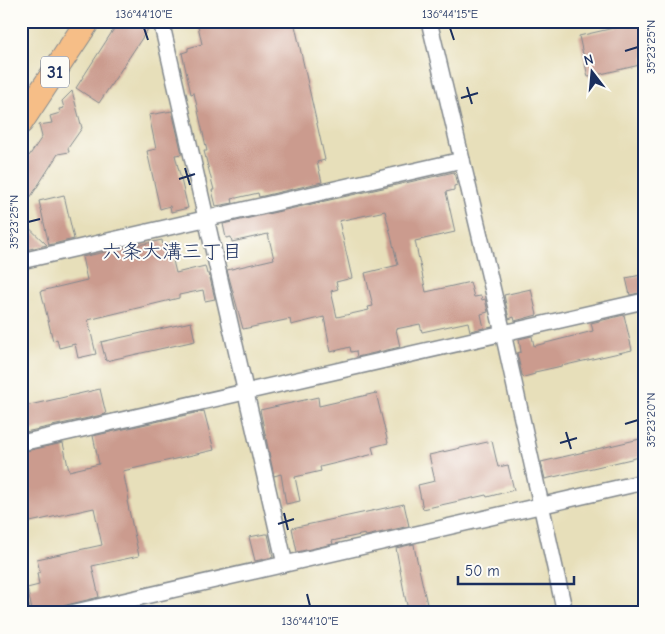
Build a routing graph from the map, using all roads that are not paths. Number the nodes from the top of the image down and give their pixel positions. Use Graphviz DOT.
graph roads {
  1 [pos="88,21"];
  2 [pos="161,21"];
  3 [pos="429,21"];
  4 [pos="21,122"];
  5 [pos="462,160"];
  6 [pos="206,218"];
  7 [pos="21,261"];
  8 [pos="644,301"];
  9 [pos="503,333"];
  10 [pos="245,392"];
  11 [pos="21,443"];
  12 [pos="644,482"];
  13 [pos="541,505"];
  14 [pos="285,564"];
  15 [pos="21,609"];
  16 [pos="22,613"];
  17 [pos="71,613"];
  18 [pos="565,613"];
  1 -- 4 [label="main road, 31"];
  2 -- 6 [label="street"];
  3 -- 5 [label="street"];
  5 -- 6 [label="street"];
  5 -- 9 [label="street"];
  6 -- 7 [label="street"];
  6 -- 10 [label="street"];
  8 -- 9 [label="street"];
  9 -- 10 [label="street"];
  9 -- 13 [label="street"];
  10 -- 11 [label="street"];
  10 -- 14 [label="street"];
  12 -- 13 [label="street"];
  13 -- 14 [label="street"];
  13 -- 18 [label="street"];
  14 -- 17 [label="street"];
  15 -- 16 [label="street"];
}
